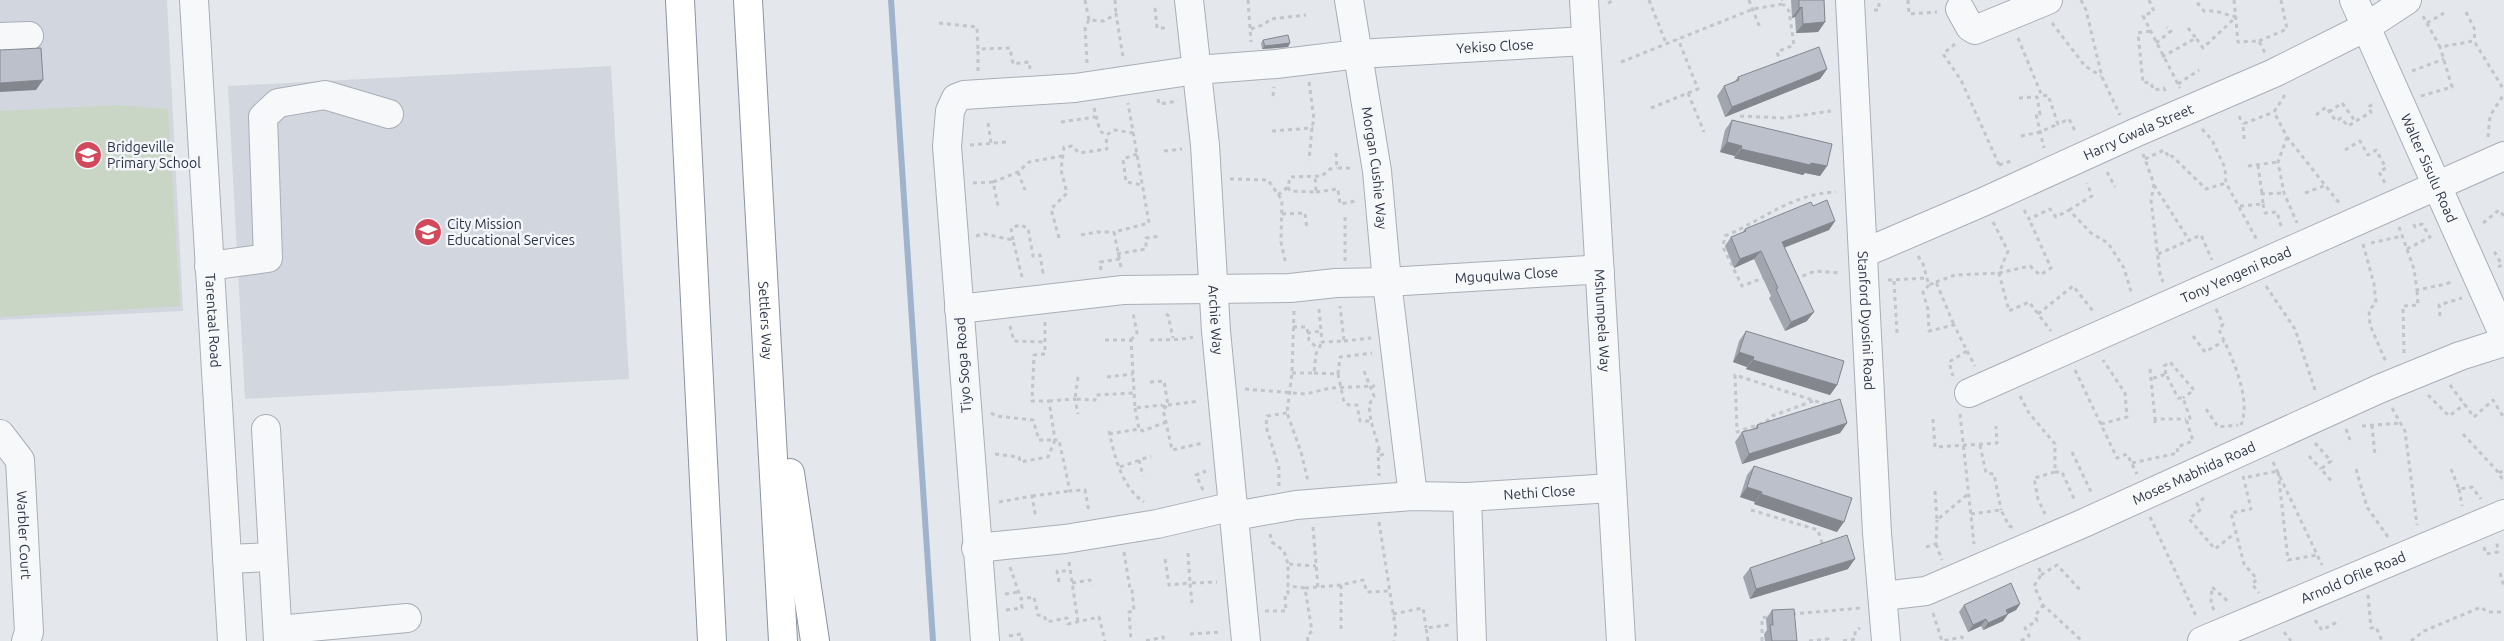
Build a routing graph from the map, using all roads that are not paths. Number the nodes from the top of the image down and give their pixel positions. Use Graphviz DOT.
graph roads {
  1 [pos="194,0"];
  2 [pos="680,0"];
  3 [pos="748,0"];
  4 [pos="1189,0"];
  5 [pos="1350,0"];
  6 [pos="1584,0"];
  7 [pos="1850,0"];
  8 [pos="2354,0"];
  9 [pos="2046,1"];
  10 [pos="2415,8"];
  11 [pos="1960,9"];
  12 [pos="2366,26"];
  13 [pos="29,36"];
  14 [pos="0,37"];
  15 [pos="1586,41"];
  16 [pos="1358,54"];
  17 [pos="1196,70"];
  18 [pos="964,95"];
  19 [pos="389,114"];
  20 [pos="2497,159"];
  21 [pos="2437,185"];
  22 [pos="1864,264"];
  23 [pos="209,266"];
  24 [pos="1600,272"];
  25 [pos="1399,282"];
  26 [pos="1213,288"];
  27 [pos="959,309"];
  28 [pos="767,321"];
  29 [pos="2504,336"];
  30 [pos="2504,342"];
  31 [pos="1964,396"];
  32 [pos="266,429"];
  33 [pos="0,434"];
  34 [pos="1612,488"];
  35 [pos="1413,496"];
  36 [pos="1467,497"];
  37 [pos="1227,511"];
  38 [pos="2504,514"];
  39 [pos="706,543"];
  40 [pos="976,548"];
  41 [pos="274,557"];
  42 [pos="227,559"];
  43 [pos="1871,607"];
  44 [pos="407,618"];
  45 [pos="1244,628"];
  46 [pos="1472,632"];
  47 [pos="278,635"];
  48 [pos="2205,640"];
  49 [pos="26,641"];
  50 [pos="232,641"];
  51 [pos="697,641"];
  52 [pos="712,641"];
  53 [pos="783,641"];
  54 [pos="815,641"];
  55 [pos="985,641"];
  56 [pos="1621,641"];
  57 [pos="1886,641"];
  1 -- 23 [label="street, Tarentaal Road"];
  2 -- 39 [label="highway"];
  3 -- 28 [label="highway, Settlers Way"];
  4 -- 17 [label="street, Archie Way"];
  5 -- 16 [label="street, Morgan Cushie Way"];
  6 -- 15 [label="street, Mshumpela Way"];
  7 -- 22 [label="street, Stanford Dyosini Road"];
  8 -- 12 [label="street, Walter Sisulu Road"];
  9 -- 11 [label="street"];
  10 -- 12 [label="street, Harry Gwala Street"];
  12 -- 21 [label="street, Walter Sisulu Road"];
  12 -- 22 [label="street, Harry Gwala Street"];
  13 -- 14 [label="street"];
  15 -- 16 [label="street, Yekiso Close"];
  15 -- 24 [label="street, Mshumpela Way"];
  16 -- 17 [label="street, Yekiso Close"];
  16 -- 25 [label="street, Morgan Cushie Way"];
  17 -- 18 [label="street, Yekiso Close"];
  17 -- 26 [label="street, Archie Way"];
  18 -- 27 [label="street, Tiyo Soga Road"];
  19 -- 23 [label="street"];
  20 -- 21 [label="street, Tony Yengeni Road"];
  21 -- 29 [label="street, Walter Sisulu Road"];
  21 -- 31 [label="street, Tony Yengeni Road"];
  22 -- 43 [label="street, Stanford Dyosini Road"];
  23 -- 42 [label="street, Tarentaal Road"];
  24 -- 25 [label="street, Mguqulwa Close"];
  24 -- 34 [label="street, Mshumpela Way"];
  25 -- 26 [label="street, Mguqulwa Close"];
  25 -- 35 [label="street, Morgan Cushie Way"];
  26 -- 27 [label="street, Mguqulwa Close"];
  26 -- 37 [label="street, Archie Way"];
  27 -- 40 [label="street, Tiyo Soga Road"];
  28 -- 53 [label="highway, Settlers Way"];
  28 -- 54 [label="highway"];
  30 -- 43 [label="street, Moses Mabhida Road"];
  32 -- 41 [label="street"];
  33 -- 49 [label="street, Warbler Court"];
  34 -- 36 [label="street, Nethi Close"];
  34 -- 56 [label="street, Mshumpela Way"];
  35 -- 36 [label="street, Nethi Close"];
  35 -- 37 [label="street, Nethi Close"];
  36 -- 46 [label="street"];
  37 -- 40 [label="street, Nethi Close"];
  37 -- 45 [label="street, Archie Way"];
  38 -- 48 [label="street, Arnold Ofile Road"];
  39 -- 51 [label="highway"];
  39 -- 52 [label="highway"];
  40 -- 55 [label="street, Tiyo Soga Road"];
  41 -- 42 [label="street"];
  41 -- 47 [label="street"];
  42 -- 50 [label="street, Tarentaal Road"];
  43 -- 57 [label="street, Stanford Dyosini Road"];
  44 -- 47 [label="street"];
}
